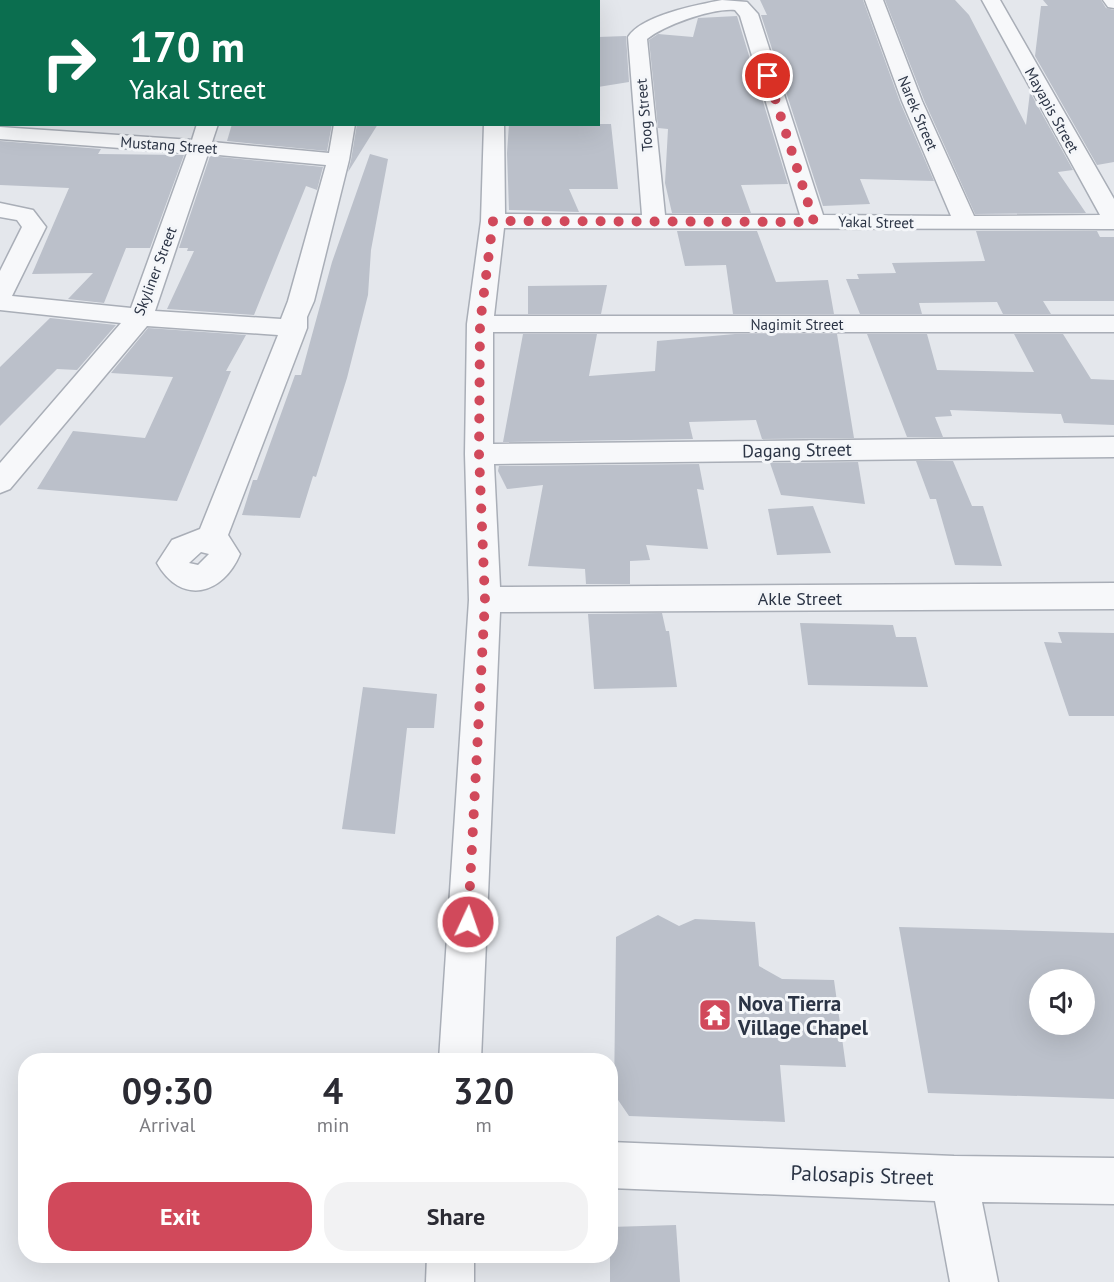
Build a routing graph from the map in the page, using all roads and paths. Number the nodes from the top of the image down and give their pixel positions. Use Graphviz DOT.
graph roads {
  1 [pos="874,0"];
  2 [pos="991,0"];
  3 [pos="345,126"];
  4 [pos="494,126"];
  5 [pos="0,133"];
  6 [pos="204,136"];
  7 [pos="338,160"];
  8 [pos="0,210"];
  9 [pos="654,220"];
  10 [pos="1114,220"];
  11 [pos="493,221"];
  12 [pos="814,222"];
  13 [pos="966,223"];
  14 [pos="0,295"];
  15 [pos="0,302"];
  16 [pos="140,318"];
  17 [pos="480,324"];
  18 [pos="1114,324"];
  19 [pos="294,328"];
  20 [pos="1114,447"];
  21 [pos="479,454"];
  22 [pos="0,482"];
  23 [pos="211,540"];
  24 [pos="1114,596"];
  25 [pos="485,600"];
  26 [pos="460,1053"];
  27 [pos="618,1166"];
  28 [pos="954,1179"];
  29 [pos="1114,1181"];
  30 [pos="451,1263"];
  31 [pos="450,1282"];
  32 [pos="974,1282"];
  1 -- 13 [label="street, Narek Street"];
  2 -- 10 [label="street, Mayapis Street"];
  3 -- 7 [label="street"];
  4 -- 11 [label="street"];
  5 -- 6 [label="street, Mustang Street"];
  6 -- 7 [label="street, Mustang Street"];
  6 -- 16 [label="street, Skyliner Street"];
  7 -- 19 [label="street"];
  8 -- 14 [label="street"];
  9 -- 11 [label="street, Yakal Street"];
  9 -- 12 [label="street, Yakal Street"];
  9 -- 12 [label="street, Toog Street"];
  10 -- 13 [label="street, Yakal Street"];
  11 -- 17 [label="street"];
  12 -- 13 [label="street, Yakal Street"];
  15 -- 16 [label="street"];
  16 -- 19 [label="street"];
  16 -- 22 [label="street, Skyliner Street"];
  17 -- 18 [label="street, Nagimit Street"];
  17 -- 21 [label="street"];
  19 -- 23 [label="street"];
  20 -- 21 [label="street, Dagang Street"];
  21 -- 25 [label="street"];
  24 -- 25 [label="street, Akle Street"];
  25 -- 26 [label="street"];
  27 -- 28 [label="street, Palosapis Street"];
  28 -- 29 [label="street, Palosapis Street"];
  28 -- 32 [label="street"];
  30 -- 31 [label="street"];
}
